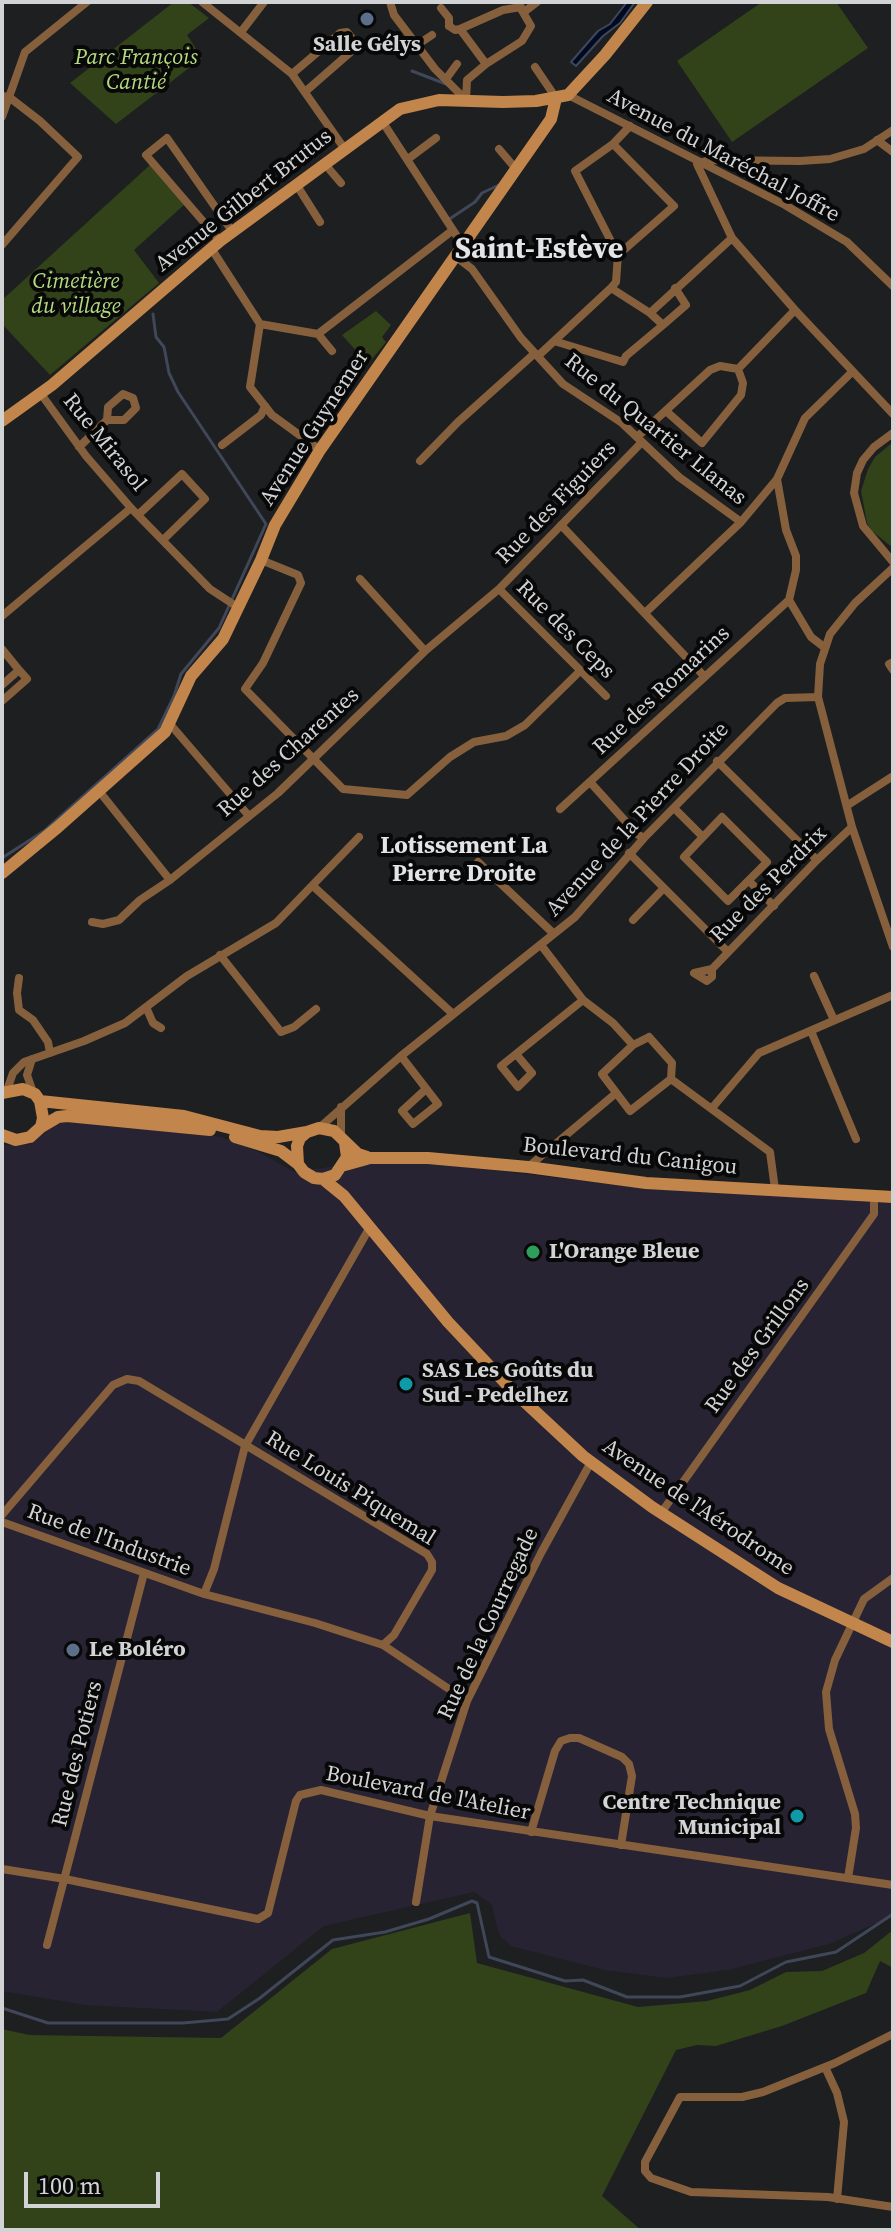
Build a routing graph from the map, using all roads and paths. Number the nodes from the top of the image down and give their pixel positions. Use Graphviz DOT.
graph roads {
  1 [pos="87,2"];
  2 [pos="202,2"];
  3 [pos="264,2"];
  4 [pos="537,2"];
  5 [pos="647,2"];
  6 [pos="394,6"];
  7 [pos="521,7"];
  8 [pos="441,8"];
  9 [pos="449,26"];
  10 [pos="460,29"];
  11 [pos="241,32"];
  12 [pos="416,44"];
  13 [pos="457,64"];
  14 [pos="486,64"];
  15 [pos="535,67"];
  16 [pos="292,74"];
  17 [pos="446,79"];
  18 [pos="306,91"];
  19 [pos="562,96"];
  20 [pos="6,97"];
  21 [pos="466,100"];
  22 [pos="2,117"];
  23 [pos="382,121"];
  24 [pos="630,126"];
  25 [pos="893,130"];
  26 [pos="436,138"];
  27 [pos="877,140"];
  28 [pos="613,144"];
  29 [pos="344,148"];
  30 [pos="499,149"];
  31 [pos="893,152"];
  32 [pos="408,159"];
  33 [pos="701,162"];
  34 [pos="324,163"];
  35 [pos="516,169"];
  36 [pos="341,183"];
  37 [pos="296,184"];
  38 [pos="320,222"];
  39 [pos="453,230"];
  40 [pos="232,231"];
  41 [pos="732,238"];
  42 [pos="215,244"];
  43 [pos="2,245"];
  44 [pos="459,250"];
  45 [pos="618,255"];
  46 [pos="893,286"];
  47 [pos="611,288"];
  48 [pos="675,288"];
  49 [pos="795,310"];
  50 [pos="650,313"];
  51 [pos="260,324"];
  52 [pos="663,325"];
  53 [pos="318,334"];
  54 [pos="554,341"];
  55 [pos="332,351"];
  56 [pos="536,354"];
  57 [pos="738,369"];
  58 [pos="852,372"];
  59 [pos="41,394"];
  60 [pos="265,406"];
  61 [pos="666,411"];
  62 [pos="893,414"];
  63 [pos="107,420"];
  64 [pos="2,421"];
  65 [pos="893,433"];
  66 [pos="640,439"];
  67 [pos="222,445"];
  68 [pos="79,447"];
  69 [pos="320,450"];
  70 [pos="420,461"];
  71 [pos="777,479"];
  72 [pos="135,511"];
  73 [pos="741,522"];
  74 [pos="561,525"];
  75 [pos="163,540"];
  76 [pos="261,560"];
  77 [pos="893,565"];
  78 [pos="360,579"];
  79 [pos="499,589"];
  80 [pos="789,600"];
  81 [pos="234,605"];
  82 [pos="645,613"];
  83 [pos="2,616"];
  84 [pos="824,647"];
  85 [pos="2,649"];
  86 [pos="425,651"];
  87 [pos="893,662"];
  88 [pos="19,670"];
  89 [pos="893,670"];
  90 [pos="580,671"];
  91 [pos="704,676"];
  92 [pos="2,685"];
  93 [pos="606,696"];
  94 [pos="818,697"];
  95 [pos="2,701"];
  96 [pos="170,724"];
  97 [pos="311,759"];
  98 [pos="717,761"];
  99 [pos="893,776"];
  100 [pos="590,782"];
  101 [pos="99,791"];
  102 [pos="848,805"];
  103 [pos="674,808"];
  104 [pos="560,809"];
  105 [pos="249,816"];
  106 [pos="852,827"];
  107 [pos="359,837"];
  108 [pos="703,837"];
  109 [pos="644,838"];
  110 [pos="629,853"];
  111 [pos="817,860"];
  112 [pos="478,862"];
  113 [pos="2,873"];
  114 [pos="170,880"];
  115 [pos="749,881"];
  116 [pos="313,886"];
  117 [pos="663,889"];
  118 [pos="774,906"];
  119 [pos="633,920"];
  120 [pos="92,922"];
  121 [pos="554,934"];
  122 [pos="541,945"];
  123 [pos="893,947"];
  124 [pos="728,952"];
  125 [pos="220,955"];
  126 [pos="712,969"];
  127 [pos="814,976"];
  128 [pos="19,978"];
  129 [pos="893,995"];
  130 [pos="583,1000"];
  131 [pos="146,1007"];
  132 [pos="316,1009"];
  133 [pos="453,1014"];
  134 [pos="834,1020"];
  135 [pos="161,1028"];
  136 [pos="811,1031"];
  137 [pos="633,1045"];
  138 [pos="50,1053"];
  139 [pos="516,1054"];
  140 [pos="401,1056"];
  141 [pos="32,1059"];
  142 [pos="671,1079"];
  143 [pos="426,1089"];
  144 [pos="4,1091"];
  145 [pos="615,1094"];
  146 [pos="37,1098"];
  147 [pos="341,1107"];
  148 [pos="712,1108"];
  149 [pos="41,1127"];
  150 [pos="313,1130"];
  151 [pos="2,1135"];
  152 [pos="343,1139"];
  153 [pos="856,1139"];
  154 [pos="370,1158"];
  155 [pos="298,1164"];
  156 [pos="528,1167"];
  157 [pos="343,1168"];
  158 [pos="323,1179"];
  159 [pos="775,1189"];
  160 [pos="344,1196"];
  161 [pos="886,1196"];
  162 [pos="370,1227"];
  163 [pos="245,1446"];
  164 [pos="591,1462"];
  165 [pos="661,1513"];
  166 [pos="2,1515"];
  167 [pos="2,1522"];
  168 [pos="144,1573"];
  169 [pos="893,1578"];
  170 [pos="204,1594"];
  171 [pos="850,1624"];
  172 [pos="893,1642"];
  173 [pos="383,1645"];
  174 [pos="467,1701"];
  175 [pos="430,1816"];
  176 [pos="531,1832"];
  177 [pos="621,1845"];
  178 [pos="2,1869"];
  179 [pos="848,1878"];
  180 [pos="65,1879"];
  181 [pos="893,1885"];
  182 [pos="416,1902"];
  183 [pos="47,1945"];
  184 [pos="893,2034"];
  185 [pos="825,2067"];
  186 [pos="837,2199"];
  187 [pos="893,2207"];
  1 -- 20 [label="street"];
  2 -- 11 [label="street"];
  3 -- 11 [label="street"];
  4 -- 7 [label="street"];
  5 -- 19 [label="main road, Avenue Guynemer"];
  6 -- 12 [label="street"];
  7 -- 10 [label="street"];
  7 -- 14 [label="street"];
  8 -- 9 [label="street"];
  9 -- 10 [label="street"];
  9 -- 12 [label="street"];
  10 -- 14 [label="street"];
  11 -- 16 [label="street"];
  12 -- 17 [label="street"];
  13 -- 17 [label="street"];
  14 -- 21 [label="street"];
  15 -- 19 [label="street"];
  16 -- 18 [label="street"];
  16 -- 18 [label="street"];
  17 -- 21 [label="street"];
  18 -- 29 [label="street"];
  19 -- 21 [label="main road, Avenue Gilbert Brutus"];
  19 -- 24 [label="street, Avenue du Maréchal Joffre"];
  19 -- 35 [label="main road, Avenue Guynemer"];
  20 -- 22 [label="street"];
  20 -- 43 [label="street"];
  21 -- 23 [label="main road, Avenue Gilbert Brutus"];
  23 -- 29 [label="main road, Avenue Gilbert Brutus"];
  23 -- 32 [label="street, Rue du Quartier Llanas"];
  24 -- 28 [label="street"];
  24 -- 33 [label="street, Avenue du Maréchal Joffre"];
  25 -- 27 [label="street"];
  26 -- 32 [label="street"];
  27 -- 31 [label="street"];
  27 -- 33 [label="street"];
  28 -- 45 [label="street"];
  28 -- 45 [label="street"];
  29 -- 34 [label="main road, Avenue Gilbert Brutus"];
  30 -- 35 [label="street"];
  32 -- 39 [label="street, Rue du Quartier Llanas"];
  33 -- 41 [label="street"];
  33 -- 46 [label="street, Avenue du Maréchal Joffre"];
  34 -- 36 [label="street"];
  34 -- 37 [label="main road, Avenue Gilbert Brutus"];
  35 -- 44 [label="main road, Avenue Guynemer"];
  37 -- 38 [label="street"];
  37 -- 40 [label="main road, Avenue Gilbert Brutus"];
  39 -- 44 [label="street, Rue du Quartier Llanas"];
  39 -- 53 [label="street"];
  40 -- 42 [label="main road, Avenue Gilbert Brutus"];
  40 -- 42 [label="street"];
  41 -- 48 [label="street"];
  41 -- 49 [label="street"];
  42 -- 51 [label="street"];
  42 -- 59 [label="main road, Avenue Gilbert Brutus"];
  44 -- 56 [label="street, Rue du Quartier Llanas"];
  44 -- 69 [label="main road, Avenue Guynemer"];
  45 -- 47 [label="street"];
  47 -- 50 [label="street"];
  47 -- 54 [label="street"];
  48 -- 50 [label="street"];
  48 -- 52 [label="street"];
  49 -- 57 [label="street"];
  49 -- 58 [label="street"];
  50 -- 52 [label="street"];
  51 -- 53 [label="street"];
  51 -- 60 [label="street"];
  52 -- 54 [label="street"];
  53 -- 55 [label="street"];
  54 -- 56 [label="street"];
  56 -- 66 [label="street, Rue du Quartier Llanas"];
  56 -- 70 [label="street"];
  57 -- 61 [label="street, Rue des Figuiers"];
  57 -- 61 [label="street"];
  58 -- 62 [label="street"];
  58 -- 71 [label="street"];
  59 -- 64 [label="main road, Avenue Gilbert Brutus"];
  59 -- 68 [label="street, Rue Mirasol"];
  60 -- 67 [label="street"];
  60 -- 69 [label="street"];
  61 -- 66 [label="street, Rue des Figuiers"];
  63 -- 68 [label="street"];
  65 -- 77 [label="street"];
  66 -- 73 [label="street, Rue du Quartier Llanas"];
  66 -- 74 [label="street, Rue des Figuiers"];
  68 -- 72 [label="street, Rue Mirasol"];
  69 -- 76 [label="main road, Avenue Guynemer"];
  71 -- 73 [label="street"];
  71 -- 80 [label="street"];
  72 -- 75 [label="street, Rue Mirasol"];
  72 -- 75 [label="street, Rue Mirasol"];
  72 -- 83 [label="street"];
  73 -- 82 [label="street"];
  74 -- 79 [label="street, Rue des Figuiers"];
  74 -- 82 [label="street"];
  75 -- 81 [label="street, Rue Mirasol"];
  76 -- 81 [label="main road, Avenue Guynemer"];
  76 -- 97 [label="street"];
  77 -- 84 [label="street"];
  78 -- 86 [label="street"];
  79 -- 86 [label="street, Rue des Charentes"];
  79 -- 90 [label="street, Rue des Ceps"];
  80 -- 84 [label="street"];
  80 -- 91 [label="street, Rue des Romarins"];
  81 -- 96 [label="main road, Avenue Guynemer"];
  82 -- 91 [label="street"];
  84 -- 94 [label="street"];
  85 -- 88 [label="street"];
  86 -- 97 [label="street, Rue des Charentes"];
  87 -- 89 [label="street"];
  88 -- 92 [label="street"];
  88 -- 95 [label="street"];
  90 -- 93 [label="street, Rue des Ceps"];
  90 -- 97 [label="street"];
  91 -- 100 [label="street, Rue des Romarins"];
  94 -- 98 [label="street, Avenue de la Pierre Droite"];
  94 -- 102 [label="street"];
  96 -- 101 [label="main road, Avenue Guynemer"];
  96 -- 105 [label="street"];
  97 -- 105 [label="street, Rue des Charentes"];
  98 -- 103 [label="street, Avenue de la Pierre Droite"];
  98 -- 111 [label="street"];
  99 -- 102 [label="street"];
  100 -- 104 [label="street, Rue des Romarins"];
  100 -- 109 [label="street"];
  101 -- 113 [label="main road, Avenue Guynemer"];
  101 -- 114 [label="street"];
  102 -- 106 [label="street"];
  103 -- 108 [label="street"];
  103 -- 109 [label="street, Avenue de la Pierre Droite"];
  105 -- 114 [label="street, Rue des Charentes"];
  106 -- 111 [label="street, Rue des Perdrix"];
  106 -- 123 [label="street"];
  107 -- 116 [label="street"];
  108 -- 115 [label="street"];
  108 -- 115 [label="street"];
  109 -- 110 [label="street, Avenue de la Pierre Droite"];
  110 -- 117 [label="street"];
  110 -- 121 [label="street, Avenue de la Pierre Droite"];
  111 -- 118 [label="street, Rue des Perdrix"];
  112 -- 121 [label="street"];
  114 -- 120 [label="street, Rue des Charentes"];
  115 -- 118 [label="street"];
  116 -- 125 [label="street"];
  116 -- 133 [label="street"];
  117 -- 119 [label="street"];
  117 -- 124 [label="street"];
  118 -- 124 [label="street, Rue des Perdrix"];
  121 -- 122 [label="street, Avenue de la Pierre Droite"];
  122 -- 130 [label="street"];
  122 -- 133 [label="street, Avenue de la Pierre Droite"];
  124 -- 126 [label="street, Rue des Perdrix"];
  125 -- 131 [label="street"];
  125 -- 132 [label="street"];
  127 -- 134 [label="street"];
  128 -- 138 [label="street"];
  129 -- 134 [label="street"];
  130 -- 137 [label="street"];
  130 -- 139 [label="street"];
  131 -- 135 [label="street"];
  131 -- 138 [label="street"];
  133 -- 140 [label="street, Avenue de la Pierre Droite"];
  134 -- 136 [label="street"];
  136 -- 148 [label="street"];
  136 -- 153 [label="street"];
  137 -- 142 [label="street"];
  137 -- 145 [label="street"];
  138 -- 141 [label="street"];
  140 -- 143 [label="street"];
  140 -- 147 [label="street, Avenue de la Pierre Droite"];
  141 -- 144 [label="street"];
  141 -- 146 [label="street"];
  142 -- 145 [label="street"];
  142 -- 148 [label="street"];
  143 -- 143 [label="street"];
  144 -- 146 [label="main road"];
  145 -- 156 [label="street"];
  146 -- 149 [label="main road"];
  146 -- 150 [label="main road"];
  147 -- 150 [label="street, Avenue de la Pierre Droite"];
  147 -- 152 [label="street"];
  148 -- 159 [label="street"];
  149 -- 151 [label="main road"];
  149 -- 155 [label="main road"];
  150 -- 152 [label="main road"];
  150 -- 155 [label="main road"];
  152 -- 154 [label="main road"];
  152 -- 157 [label="main road"];
  154 -- 156 [label="main road, Boulevard du Canigou"];
  154 -- 157 [label="main road, Boulevard du Canigou"];
  155 -- 158 [label="main road"];
  156 -- 159 [label="main road, Boulevard du Canigou"];
  157 -- 158 [label="main road"];
  157 -- 160 [label="main road"];
  158 -- 160 [label="main road, Avenue de l'Aérodrome"];
  159 -- 161 [label="main road, Boulevard du Canigou"];
  160 -- 162 [label="main road, Avenue de l'Aérodrome"];
  161 -- 165 [label="street, Rue des Grillons"];
  162 -- 163 [label="street, Rue Louis Piquemal"];
  162 -- 164 [label="main road, Avenue de l'Aérodrome"];
  163 -- 166 [label="street"];
  163 -- 170 [label="street, Rue Louis Piquemal"];
  163 -- 173 [label="street, Rue Louis Piquemal"];
  164 -- 165 [label="main road, Avenue de l'Aérodrome"];
  164 -- 174 [label="street, Rue de la Courregade"];
  165 -- 171 [label="main road, Avenue de l'Aérodrome"];
  167 -- 168 [label="street, Rue de l'Industrie"];
  168 -- 170 [label="street, Rue de l'Industrie"];
  168 -- 180 [label="street, Rue des Potiers"];
  169 -- 171 [label="street"];
  170 -- 173 [label="street"];
  171 -- 172 [label="main road, Avenue de l'Aérodrome"];
  171 -- 179 [label="street"];
  173 -- 174 [label="street"];
  174 -- 175 [label="street, Rue de la Courregade"];
  175 -- 176 [label="street, Boulevard de l'Atelier"];
  175 -- 180 [label="street, Boulevard de l'Atelier"];
  175 -- 182 [label="street, Rue de la Courregade"];
  176 -- 177 [label="street, Boulevard de l'Atelier"];
  176 -- 177 [label="street"];
  177 -- 179 [label="street, Boulevard de l'Atelier"];
  178 -- 180 [label="street, Boulevard de l'Atelier"];
  179 -- 181 [label="street, Boulevard de l'Atelier"];
  180 -- 183 [label="street, Rue des Potiers"];
  184 -- 185 [label="street"];
  185 -- 186 [label="street"];
  185 -- 186 [label="street"];
  186 -- 187 [label="street"];
}
